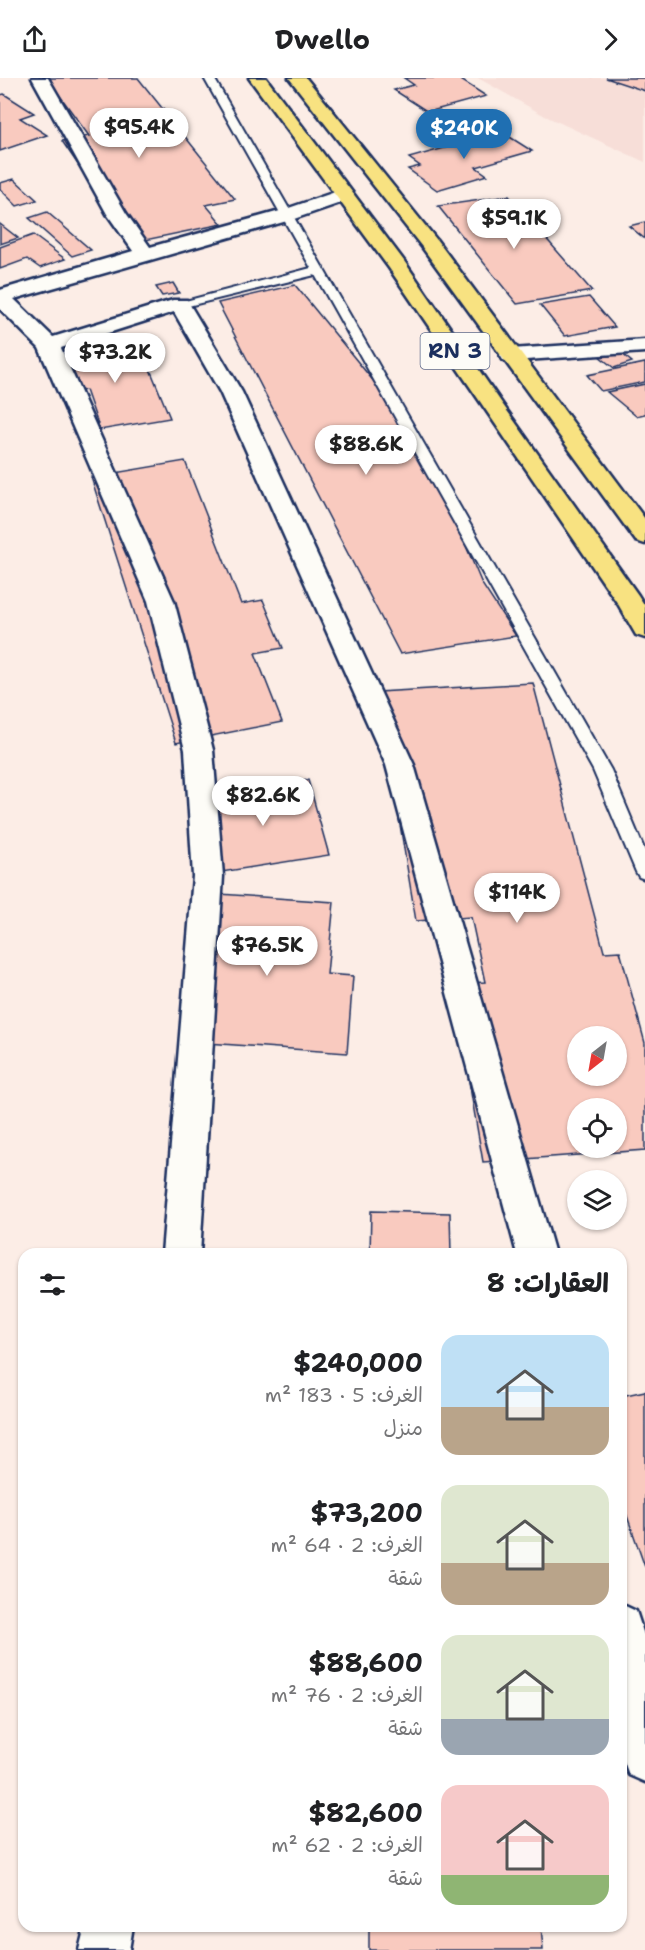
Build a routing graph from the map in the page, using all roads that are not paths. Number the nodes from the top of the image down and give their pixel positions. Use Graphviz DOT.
graph roads {
  1 [pos="40,78"];
  2 [pos="209,78"];
  3 [pos="257,78"];
  4 [pos="297,78"];
  5 [pos="345,195"];
  6 [pos="287,215"];
  7 [pos="145,254"];
  8 [pos="319,270"];
  9 [pos="180,304"];
  10 [pos="49,345"];
  11 [pos="645,346"];
  12 [pos="511,355"];
  13 [pos="645,536"];
  14 [pos="645,629"];
  15 [pos="645,872"];
  16 [pos="181,1248"];
  17 [pos="534,1248"];
  18 [pos="627,1659"];
  19 [pos="645,1759"];
  20 [pos="108,1932"];
  21 [pos="104,1950"];
  1 -- 7 [label="street"];
  2 -- 6 [label="lane"];
  3 -- 5 [label="highway, RN 3"];
  4 -- 12 [label="highway, RN 3"];
  5 -- 6 [label="street"];
  5 -- 14 [label="highway, RN 3"];
  6 -- 7 [label="street"];
  6 -- 8 [label="lane"];
  7 -- 10 [label="street"];
  8 -- 9 [label="lane"];
  8 -- 15 [label="lane"];
  9 -- 10 [label="street"];
  9 -- 17 [label="street"];
  10 -- 16 [label="street"];
  11 -- 12 [label="street"];
  12 -- 13 [label="highway, RN 3"];
  18 -- 19 [label="street"];
  20 -- 21 [label="street"];
}
